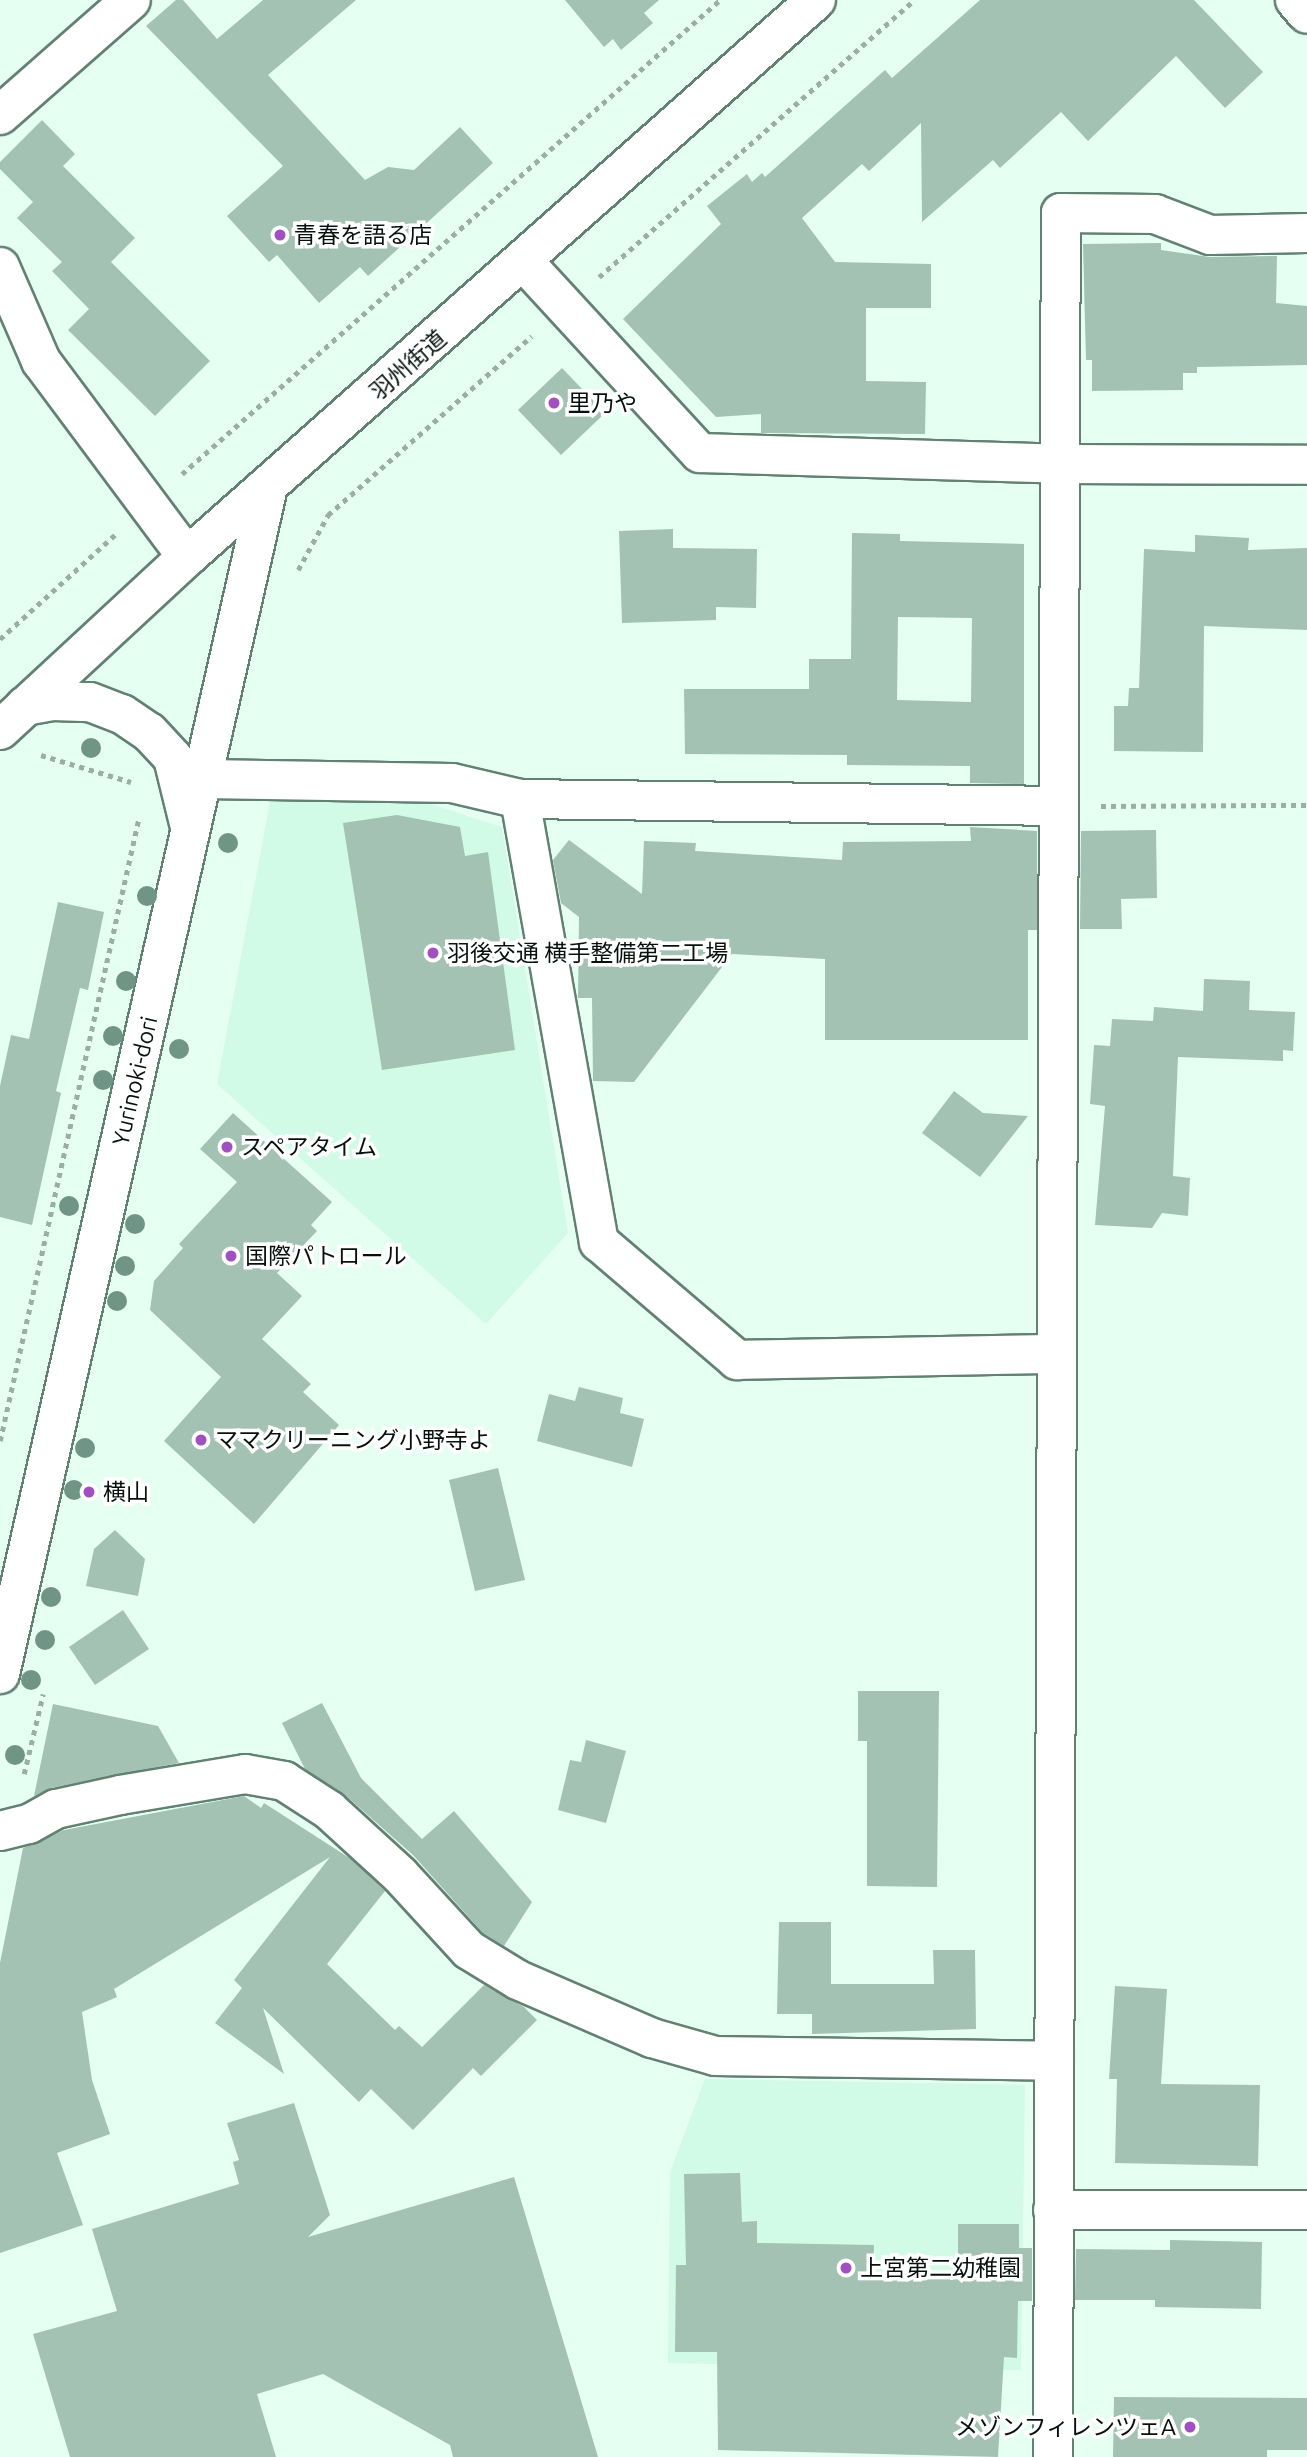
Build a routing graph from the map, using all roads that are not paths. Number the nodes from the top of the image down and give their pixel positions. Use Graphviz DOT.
graph roads {
  1 [pos="131,0"];
  2 [pos="816,0"];
  3 [pos="1295,0"];
  4 [pos="1307,14"];
  5 [pos="0,115"];
  6 [pos="1307,233"];
  7 [pos="525,263"];
  8 [pos="0,267"];
  9 [pos="1061,464"];
  10 [pos="1307,465"];
  11 [pos="268,487"];
  12 [pos="187,557"];
  13 [pos="13,718"];
  14 [pos="204,779"];
  15 [pos="520,799"];
  16 [pos="1059,806"];
  17 [pos="190,836"];
  18 [pos="1054,1354"];
  19 [pos="0,1674"];
  20 [pos="6,1830"];
  21 [pos="1054,2061"];
  22 [pos="1053,2210"];
  23 [pos="1307,2210"];
  24 [pos="1053,2457"];
  1 -- 5 [label="street"];
  2 -- 7 [label="street, 羽州街道"];
  3 -- 4 [label="street"];
  6 -- 9 [label="street"];
  7 -- 9 [label="street"];
  7 -- 11 [label="street, 羽州街道"];
  8 -- 12 [label="street"];
  9 -- 10 [label="street"];
  9 -- 16 [label="street"];
  11 -- 12 [label="street, 羽州街道"];
  11 -- 14 [label="street, Yurinoki-dori"];
  12 -- 13 [label="street, 羽州街道"];
  13 -- 17 [label="street"];
  14 -- 15 [label="street"];
  14 -- 17 [label="street, Yurinoki-dori"];
  15 -- 16 [label="street"];
  15 -- 18 [label="street"];
  16 -- 18 [label="street"];
  17 -- 19 [label="street, Yurinoki-dori"];
  18 -- 21 [label="street"];
  20 -- 21 [label="street"];
  21 -- 22 [label="street"];
  22 -- 23 [label="street"];
  22 -- 24 [label="street"];
}
